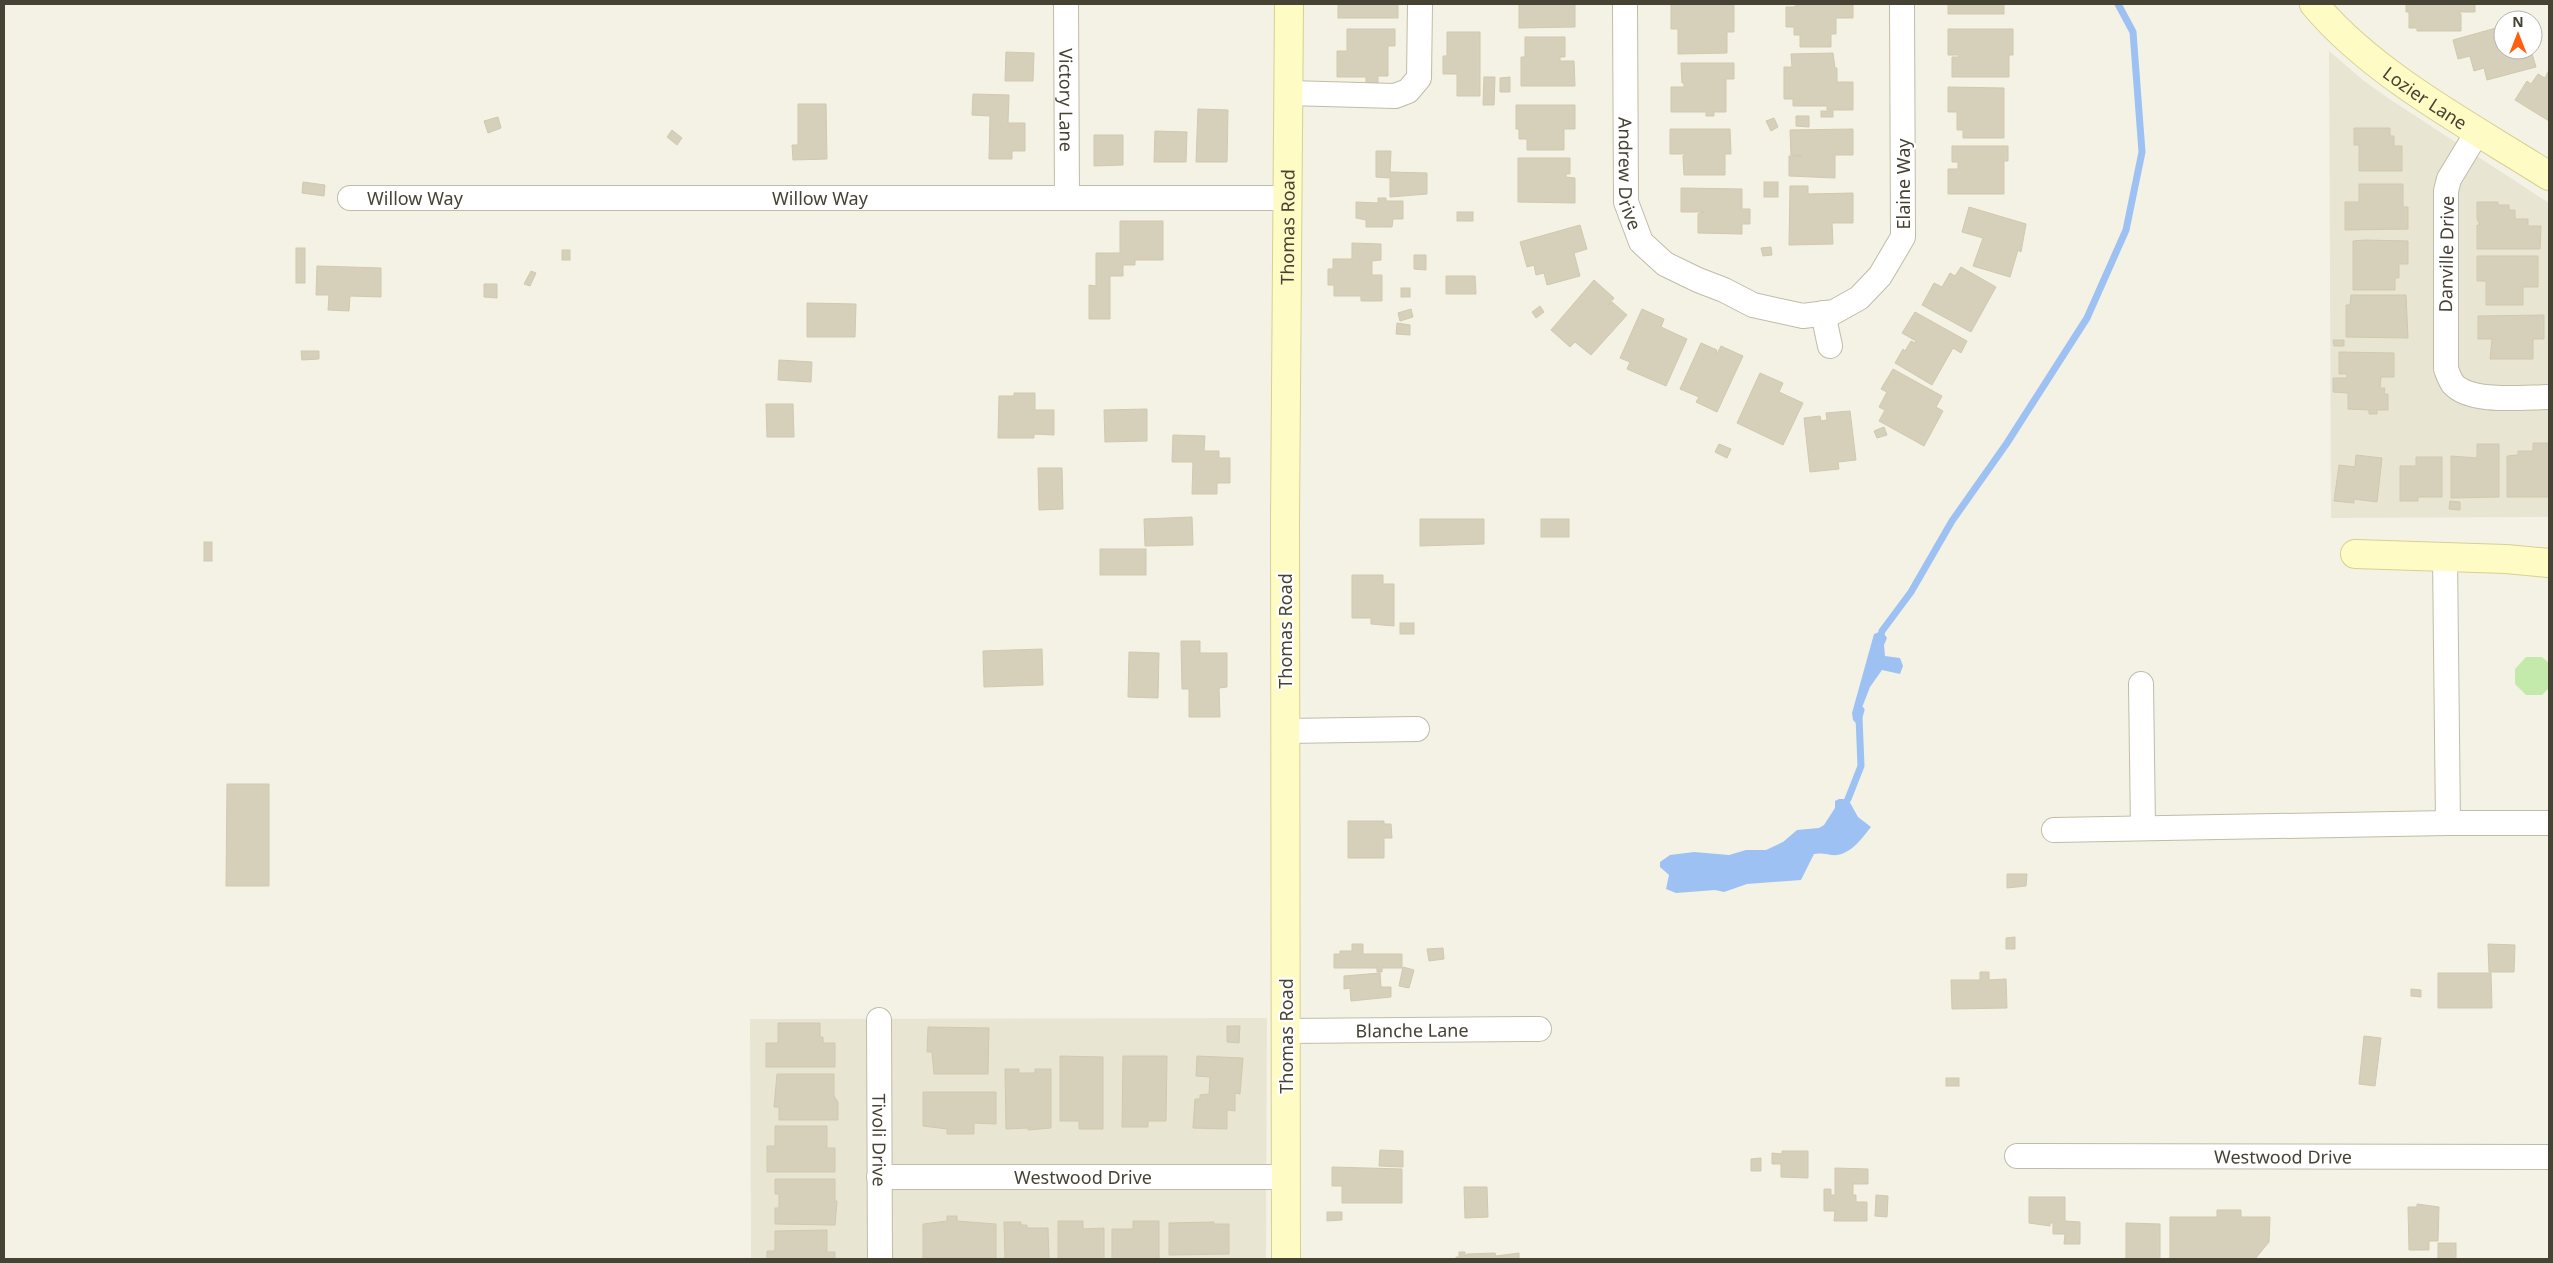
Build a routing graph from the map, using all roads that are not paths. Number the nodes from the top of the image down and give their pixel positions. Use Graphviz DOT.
graph roads {
  1 [pos="1066,4"];
  2 [pos="1289,4"];
  3 [pos="1420,4"];
  4 [pos="1625,4"];
  5 [pos="1902,4"];
  6 [pos="2314,4"];
  7 [pos="1289,93"];
  8 [pos="2478,131"];
  9 [pos="2549,176"];
  10 [pos="1066,197"];
  11 [pos="350,198"];
  12 [pos="1289,198"];
  13 [pos="1753,305"];
  14 [pos="1823,314"];
  15 [pos="1830,346"];
  16 [pos="2549,396"];
  17 [pos="2354,554"];
  18 [pos="2444,556"];
  19 [pos="2549,563"];
  20 [pos="2141,684"];
  21 [pos="1418,729"];
  22 [pos="1286,731"];
  23 [pos="2549,822"];
  24 [pos="2448,823"];
  25 [pos="2143,828"];
  26 [pos="2054,830"];
  27 [pos="879,1020"];
  28 [pos="1539,1029"];
  29 [pos="1286,1030"];
  30 [pos="2017,1156"];
  31 [pos="2549,1157"];
  32 [pos="879,1177"];
  33 [pos="1286,1177"];
  34 [pos="880,1259"];
  35 [pos="1286,1259"];
  1 -- 10 [label="street, Victory Lane"];
  2 -- 7 [label="street, Thomas Road"];
  3 -- 7 [label="street"];
  4 -- 13 [label="street, Andrew Drive"];
  5 -- 14 [label="street, Elaine Way"];
  6 -- 8 [label="street, Lozier Lane"];
  7 -- 12 [label="street, Thomas Road"];
  8 -- 9 [label="street, Lozier Lane"];
  8 -- 16 [label="street, Danville Drive"];
  10 -- 11 [label="street, Willow Way"];
  10 -- 12 [label="street, Willow Way"];
  12 -- 22 [label="street, Thomas Road"];
  13 -- 14 [label="street, Elaine Way"];
  14 -- 15 [label="street"];
  17 -- 18 [label="street"];
  18 -- 19 [label="street"];
  18 -- 24 [label="street"];
  20 -- 25 [label="street"];
  21 -- 22 [label="street"];
  22 -- 29 [label="street, Thomas Road"];
  23 -- 24 [label="street"];
  24 -- 25 [label="street"];
  25 -- 26 [label="street"];
  27 -- 32 [label="street, Tivoli Drive"];
  28 -- 29 [label="street, Blanche Lane"];
  29 -- 33 [label="street, Thomas Road"];
  30 -- 31 [label="street, Westwood Drive"];
  32 -- 33 [label="street, Westwood Drive"];
  32 -- 34 [label="street, Tivoli Drive"];
  33 -- 35 [label="street, Thomas Road"];
}
